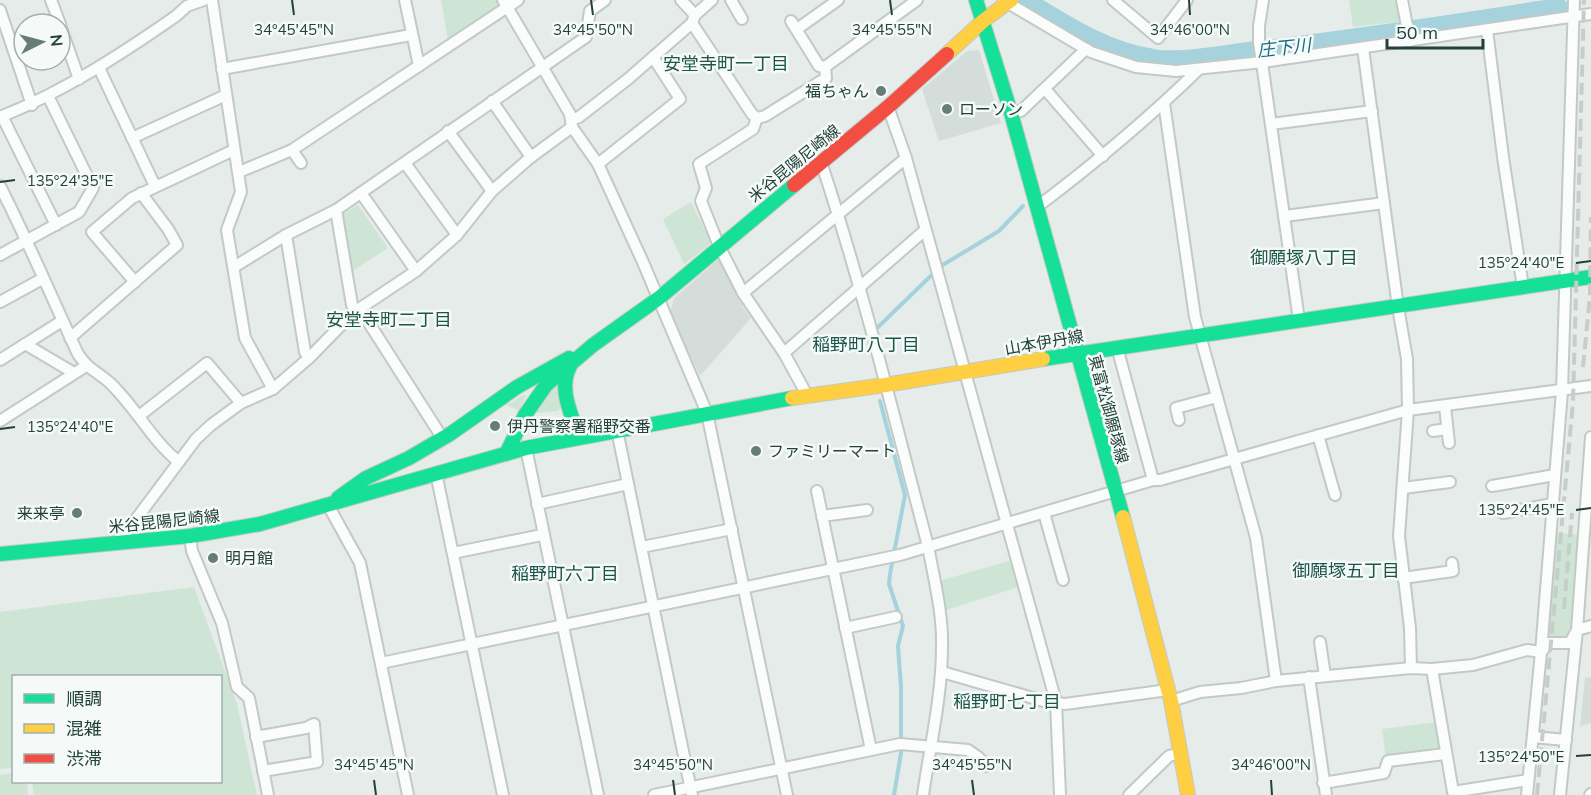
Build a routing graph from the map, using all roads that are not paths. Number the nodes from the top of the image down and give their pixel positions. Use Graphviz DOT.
graph roads {
  1 [pos="213,0"];
  2 [pos="405,0"];
  3 [pos="518,0"];
  4 [pos="605,0"];
  5 [pos="681,0"];
  6 [pos="712,0"];
  7 [pos="730,0"];
  8 [pos="838,0"];
  9 [pos="917,0"];
  10 [pos="976,0"];
  11 [pos="1113,0"];
  12 [pos="1187,0"];
  13 [pos="1263,0"];
  14 [pos="1402,0"];
  15 [pos="1574,0"];
  16 [pos="197,1"];
  17 [pos="1008,1"];
  18 [pos="505,4"];
  19 [pos="0,10"];
  20 [pos="1591,14"];
  21 [pos="1574,17"];
  22 [pos="694,19"];
  23 [pos="742,19"];
  24 [pos="983,21"];
  25 [pos="1487,30"];
  26 [pos="411,34"];
  27 [pos="1409,34"];
  28 [pos="1363,48"];
  29 [pos="1086,49"];
  30 [pos="1262,55"];
  31 [pos="653,57"];
  32 [pos="72,58"];
  33 [pos="419,66"];
  34 [pos="542,67"];
  35 [pos="825,67"];
  36 [pos="99,68"];
  37 [pos="222,69"];
  38 [pos="1199,69"];
  39 [pos="79,78"];
  40 [pos="1045,89"];
  41 [pos="226,95"];
  42 [pos="48,96"];
  43 [pos="492,101"];
  44 [pos="1164,103"];
  45 [pos="32,105"];
  46 [pos="888,107"];
  47 [pos="1372,111"];
  48 [pos="1011,113"];
  49 [pos="1,117"];
  50 [pos="757,118"];
  51 [pos="571,124"];
  52 [pos="1271,124"];
  53 [pos="448,131"];
  54 [pos="132,138"];
  55 [pos="234,150"];
  56 [pos="292,150"];
  57 [pos="1103,156"];
  58 [pos="531,157"];
  59 [pos="906,158"];
  60 [pos="821,162"];
  61 [pos="302,163"];
  62 [pos="405,163"];
  63 [pos="598,165"];
  64 [pos="239,172"];
  65 [pos="0,186"];
  66 [pos="155,186"];
  67 [pos="492,191"];
  68 [pos="141,193"];
  69 [pos="361,193"];
  70 [pos="1384,203"];
  71 [pos="1037,207"];
  72 [pos="336,210"];
  73 [pos="838,214"];
  74 [pos="1284,216"];
  75 [pos="56,225"];
  76 [pos="924,231"];
  77 [pos="286,235"];
  78 [pos="457,235"];
  79 [pos="28,240"];
  80 [pos="719,246"];
  81 [pos="0,255"];
  82 [pos="234,267"];
  83 [pos="416,271"];
  84 [pos="1591,277"];
  85 [pos="42,279"];
  86 [pos="1566,281"];
  87 [pos="135,282"];
  88 [pos="1523,287"];
  89 [pos="859,288"];
  90 [pos="743,293"];
  91 [pos="659,298"];
  92 [pos="0,302"];
  93 [pos="1398,307"];
  94 [pos="358,310"];
  95 [pos="1299,320"];
  96 [pos="62,321"];
  97 [pos="1200,335"];
  98 [pos="70,338"];
  99 [pos="25,344"];
  100 [pos="594,345"];
  101 [pos="1117,347"];
  102 [pos="784,353"];
  103 [pos="1077,353"];
  104 [pos="309,358"];
  105 [pos="0,360"];
  106 [pos="86,366"];
  107 [pos="570,366"];
  108 [pos="74,373"];
  109 [pos="964,373"];
  110 [pos="885,386"];
  111 [pos="1591,386"];
  112 [pos="273,389"];
  113 [pos="1562,391"];
  114 [pos="807,395"];
  115 [pos="1217,397"];
  116 [pos="240,403"];
  117 [pos="1444,406"];
  118 [pos="1408,411"];
  119 [pos="707,413"];
  120 [pos="139,416"];
  121 [pos="1179,420"];
  122 [pos="0,421"];
  123 [pos="1447,429"];
  124 [pos="617,430"];
  125 [pos="1433,431"];
  126 [pos="1318,435"];
  127 [pos="588,436"];
  128 [pos="1591,437"];
  129 [pos="442,439"];
  130 [pos="1449,442"];
  131 [pos="526,448"];
  132 [pos="506,454"];
  133 [pos="1233,458"];
  134 [pos="179,462"];
  135 [pos="436,473"];
  136 [pos="1555,475"];
  137 [pos="1153,480"];
  138 [pos="1450,482"];
  139 [pos="628,484"];
  140 [pos="1492,486"];
  141 [pos="1403,488"];
  142 [pos="817,491"];
  143 [pos="1115,491"];
  144 [pos="1335,495"];
  145 [pos="537,504"];
  146 [pos="1553,504"];
  147 [pos="328,505"];
  148 [pos="867,510"];
  149 [pos="1044,513"];
  150 [pos="1503,513"];
  151 [pos="822,516"];
  152 [pos="1006,523"];
  153 [pos="732,529"];
  154 [pos="542,535"];
  155 [pos="190,536"];
  156 [pos="118,542"];
  157 [pos="928,546"];
  158 [pos="642,547"];
  159 [pos="0,554"];
  160 [pos="453,554"];
  161 [pos="832,570"];
  162 [pos="1453,571"];
  163 [pos="1403,578"];
  164 [pos="1063,580"];
  165 [pos="744,588"];
  166 [pos="654,607"];
  167 [pos="896,617"];
  168 [pos="563,626"];
  169 [pos="1591,626"];
  170 [pos="845,628"];
  171 [pos="1577,630"];
  172 [pos="1320,642"];
  173 [pos="472,645"];
  174 [pos="1541,652"];
  175 [pos="381,663"];
  176 [pos="1411,668"];
  177 [pos="1432,669"];
  178 [pos="942,672"];
  179 [pos="1325,676"];
  180 [pos="1310,677"];
  181 [pos="1276,681"];
  182 [pos="1169,695"];
  183 [pos="1056,702"];
  184 [pos="256,737"];
  185 [pos="1533,737"];
  186 [pos="1566,740"];
  187 [pos="930,746"];
  188 [pos="871,750"];
  189 [pos="1180,753"];
  190 [pos="1445,754"];
  191 [pos="987,766"];
  192 [pos="782,768"];
  193 [pos="263,771"];
  194 [pos="1528,780"];
  195 [pos="1323,783"];
  196 [pos="691,791"];
  197 [pos="1482,792"];
  198 [pos="268,795"];
  199 [pos="408,795"];
  200 [pos="503,795"];
  201 [pos="598,795"];
  202 [pos="654,795"];
  203 [pos="787,795"];
  204 [pos="923,795"];
  205 [pos="1060,795"];
  206 [pos="1129,795"];
  207 [pos="1188,795"];
  208 [pos="1326,795"];
  209 [pos="1527,795"];
  210 [pos="1560,795"];
  1 -- 37 [label="street"];
  2 -- 26 [label="street"];
  3 -- 18 [label="street"];
  4 -- 34 [label="street"];
  5 -- 22 [label="street"];
  6 -- 22 [label="street"];
  7 -- 23 [label="street"];
  8 -- 35 [label="street"];
  9 -- 35 [label="street"];
  10 -- 24 [label="main road, 東富松御願塚線"];
  11 -- 12 [label="street"];
  13 -- 30 [label="street"];
  14 -- 27 [label="street"];
  15 -- 21 [label="street"];
  16 -- 36 [label="street"];
  17 -- 24 [label="main road, 米谷昆陽尼崎線"];
  17 -- 29 [label="street"];
  18 -- 33 [label="street"];
  18 -- 34 [label="street"];
  19 -- 45 [label="street"];
  20 -- 21 [label="street"];
  21 -- 25 [label="street"];
  21 -- 86 [label="street"];
  22 -- 31 [label="street"];
  22 -- 50 [label="street"];
  24 -- 46 [label="main road, 米谷昆陽尼崎線"];
  24 -- 48 [label="main road, 東富松御願塚線"];
  25 -- 27 [label="street"];
  25 -- 88 [label="street"];
  26 -- 33 [label="street"];
  26 -- 37 [label="street"];
  27 -- 28 [label="street"];
  28 -- 30 [label="street"];
  28 -- 47 [label="street"];
  29 -- 38 [label="street"];
  29 -- 40 [label="street"];
  30 -- 38 [label="street"];
  30 -- 52 [label="street"];
  31 -- 51 [label="street"];
  31 -- 63 [label="street"];
  32 -- 39 [label="street"];
  33 -- 56 [label="street"];
  34 -- 43 [label="street"];
  34 -- 51 [label="street"];
  35 -- 50 [label="street"];
  36 -- 39 [label="street"];
  36 -- 54 [label="street"];
  37 -- 41 [label="street"];
  38 -- 44 [label="street"];
  39 -- 42 [label="street"];
  40 -- 48 [label="street"];
  40 -- 57 [label="street"];
  41 -- 54 [label="street"];
  41 -- 55 [label="street"];
  42 -- 45 [label="street"];
  42 -- 75 [label="street"];
  43 -- 53 [label="street"];
  43 -- 58 [label="street"];
  44 -- 57 [label="street"];
  44 -- 97 [label="street"];
  45 -- 49 [label="street"];
  46 -- 59 [label="street"];
  46 -- 60 [label="main road, 米谷昆陽尼崎線"];
  47 -- 52 [label="street"];
  47 -- 70 [label="street"];
  48 -- 71 [label="main road, 東富松御願塚線"];
  49 -- 75 [label="street"];
  50 -- 80 [label="street"];
  51 -- 58 [label="street"];
  51 -- 63 [label="street"];
  52 -- 74 [label="street"];
  53 -- 62 [label="street"];
  53 -- 67 [label="street"];
  54 -- 66 [label="street"];
  55 -- 64 [label="street"];
  55 -- 66 [label="street"];
  56 -- 61 [label="street"];
  56 -- 64 [label="street"];
  57 -- 71 [label="street"];
  58 -- 67 [label="street"];
  59 -- 73 [label="street"];
  59 -- 76 [label="street"];
  60 -- 73 [label="street"];
  60 -- 80 [label="main road, 米谷昆陽尼崎線"];
  62 -- 69 [label="street"];
  62 -- 78 [label="street"];
  63 -- 91 [label="street"];
  64 -- 82 [label="street"];
  65 -- 79 [label="street"];
  66 -- 68 [label="street"];
  67 -- 78 [label="street"];
  68 -- 87 [label="street"];
  68 -- 87 [label="street"];
  69 -- 72 [label="street"];
  69 -- 83 [label="street"];
  70 -- 74 [label="street"];
  70 -- 93 [label="street"];
  71 -- 103 [label="main road, 東富松御願塚線"];
  72 -- 77 [label="street"];
  72 -- 94 [label="street"];
  73 -- 89 [label="street"];
  73 -- 90 [label="street"];
  74 -- 95 [label="street"];
  75 -- 79 [label="street"];
  76 -- 89 [label="street"];
  76 -- 109 [label="street"];
  77 -- 82 [label="street"];
  77 -- 104 [label="street"];
  78 -- 83 [label="street"];
  79 -- 81 [label="street"];
  79 -- 85 [label="street"];
  80 -- 90 [label="street"];
  80 -- 91 [label="main road, 米谷昆陽尼崎線"];
  82 -- 112 [label="street"];
  83 -- 94 [label="street"];
  84 -- 86 [label="main road, 山本伊丹線"];
  85 -- 92 [label="street"];
  85 -- 96 [label="street"];
  86 -- 88 [label="main road, 山本伊丹線"];
  86 -- 113 [label="street"];
  87 -- 98 [label="street"];
  88 -- 93 [label="main road, 山本伊丹線"];
  89 -- 102 [label="street"];
  89 -- 110 [label="street"];
  90 -- 102 [label="street"];
  91 -- 100 [label="main road, 米谷昆陽尼崎線"];
  91 -- 119 [label="street"];
  93 -- 95 [label="main road, 山本伊丹線"];
  93 -- 118 [label="street"];
  94 -- 104 [label="street"];
  94 -- 129 [label="street"];
  95 -- 97 [label="main road, 山本伊丹線"];
  96 -- 98 [label="street"];
  96 -- 99 [label="street"];
  97 -- 101 [label="main road, 山本伊丹線"];
  97 -- 115 [label="street"];
  98 -- 106 [label="street"];
  99 -- 105 [label="street"];
  99 -- 108 [label="street"];
  100 -- 107 [label="main road, 米谷昆陽尼崎線"];
  100 -- 129 [label="main road, 米谷昆陽尼崎線"];
  101 -- 103 [label="main road, 山本伊丹線"];
  101 -- 137 [label="street"];
  102 -- 114 [label="street"];
  103 -- 109 [label="main road, 山本伊丹線"];
  103 -- 143 [label="main road, 東富松御願塚線"];
  104 -- 112 [label="street"];
  106 -- 108 [label="street"];
  106 -- 120 [label="street"];
  107 -- 127 [label="main road"];
  107 -- 132 [label="main road, 米谷昆陽尼崎線"];
  108 -- 122 [label="street"];
  109 -- 110 [label="main road, 山本伊丹線"];
  109 -- 152 [label="street"];
  110 -- 114 [label="main road, 山本伊丹線"];
  110 -- 157 [label="street"];
  111 -- 113 [label="street"];
  112 -- 116 [label="street"];
  113 -- 117 [label="street"];
  113 -- 136 [label="street"];
  114 -- 119 [label="main road, 山本伊丹線"];
  115 -- 121 [label="street"];
  115 -- 133 [label="street"];
  116 -- 120 [label="street"];
  116 -- 134 [label="street"];
  117 -- 118 [label="street"];
  117 -- 123 [label="street"];
  118 -- 126 [label="street"];
  118 -- 141 [label="street"];
  119 -- 124 [label="main road, 山本伊丹線"];
  119 -- 153 [label="street"];
  120 -- 134 [label="street"];
  123 -- 125 [label="street"];
  123 -- 130 [label="street"];
  124 -- 127 [label="main road, 山本伊丹線"];
  124 -- 139 [label="street"];
  126 -- 133 [label="street"];
  126 -- 144 [label="street"];
  127 -- 131 [label="main road, 山本伊丹線"];
  128 -- 171 [label="street"];
  129 -- 147 [label="main road, 米谷昆陽尼崎線"];
  131 -- 132 [label="main road, 山本伊丹線"];
  131 -- 145 [label="street"];
  132 -- 135 [label="main road, 米谷昆陽尼崎線"];
  133 -- 137 [label="street"];
  133 -- 181 [label="street"];
  134 -- 156 [label="street"];
  135 -- 147 [label="main road, 米谷昆陽尼崎線"];
  135 -- 160 [label="street"];
  136 -- 140 [label="street"];
  136 -- 146 [label="street"];
  137 -- 143 [label="street"];
  138 -- 141 [label="street"];
  139 -- 145 [label="street"];
  139 -- 158 [label="street"];
  141 -- 163 [label="street"];
  142 -- 151 [label="street"];
  143 -- 149 [label="street"];
  143 -- 182 [label="main road, 東富松御願塚線"];
  145 -- 154 [label="street"];
  146 -- 150 [label="street"];
  146 -- 174 [label="street"];
  147 -- 155 [label="main road, 米谷昆陽尼崎線"];
  147 -- 175 [label="street"];
  148 -- 151 [label="street"];
  149 -- 152 [label="street"];
  149 -- 164 [label="street"];
  151 -- 161 [label="street"];
  152 -- 157 [label="street"];
  152 -- 183 [label="street"];
  153 -- 158 [label="street"];
  153 -- 165 [label="street"];
  154 -- 160 [label="street"];
  154 -- 168 [label="street"];
  155 -- 156 [label="main road, 米谷昆陽尼崎線"];
  155 -- 184 [label="street"];
  156 -- 159 [label="main road, 米谷昆陽尼崎線"];
  157 -- 161 [label="street"];
  157 -- 178 [label="street"];
  158 -- 166 [label="street"];
  160 -- 173 [label="street"];
  161 -- 165 [label="street"];
  161 -- 170 [label="street"];
  162 -- 163 [label="street"];
  163 -- 176 [label="street"];
  165 -- 166 [label="street"];
  165 -- 192 [label="street"];
  166 -- 168 [label="street"];
  166 -- 196 [label="street"];
  167 -- 170 [label="street"];
  168 -- 173 [label="street"];
  168 -- 201 [label="street"];
  169 -- 171 [label="street"];
  170 -- 188 [label="street"];
  171 -- 174 [label="street"];
  171 -- 186 [label="street"];
  172 -- 179 [label="street"];
  173 -- 175 [label="street"];
  173 -- 200 [label="street"];
  174 -- 177 [label="street"];
  174 -- 185 [label="street"];
  175 -- 199 [label="street"];
  176 -- 177 [label="street"];
  176 -- 179 [label="street"];
  177 -- 190 [label="street"];
  178 -- 183 [label="street"];
  178 -- 187 [label="street"];
  179 -- 180 [label="street"];
  180 -- 181 [label="street"];
  180 -- 195 [label="street"];
  181 -- 182 [label="street"];
  182 -- 183 [label="street"];
  182 -- 189 [label="main road, 東富松御願塚線"];
  183 -- 205 [label="street"];
  184 -- 193 [label="street"];
  184 -- 193 [label="street"];
  185 -- 186 [label="street"];
  185 -- 194 [label="street"];
  186 -- 210 [label="street"];
  187 -- 188 [label="street"];
  187 -- 191 [label="street"];
  187 -- 204 [label="street"];
  188 -- 192 [label="street"];
  189 -- 206 [label="street"];
  189 -- 207 [label="main road, 東富松御願塚線"];
  190 -- 195 [label="street"];
  190 -- 197 [label="street"];
  192 -- 196 [label="street"];
  192 -- 203 [label="street"];
  193 -- 198 [label="street"];
  194 -- 197 [label="street"];
  194 -- 209 [label="street"];
  195 -- 208 [label="street"];
  196 -- 202 [label="street"];
}
